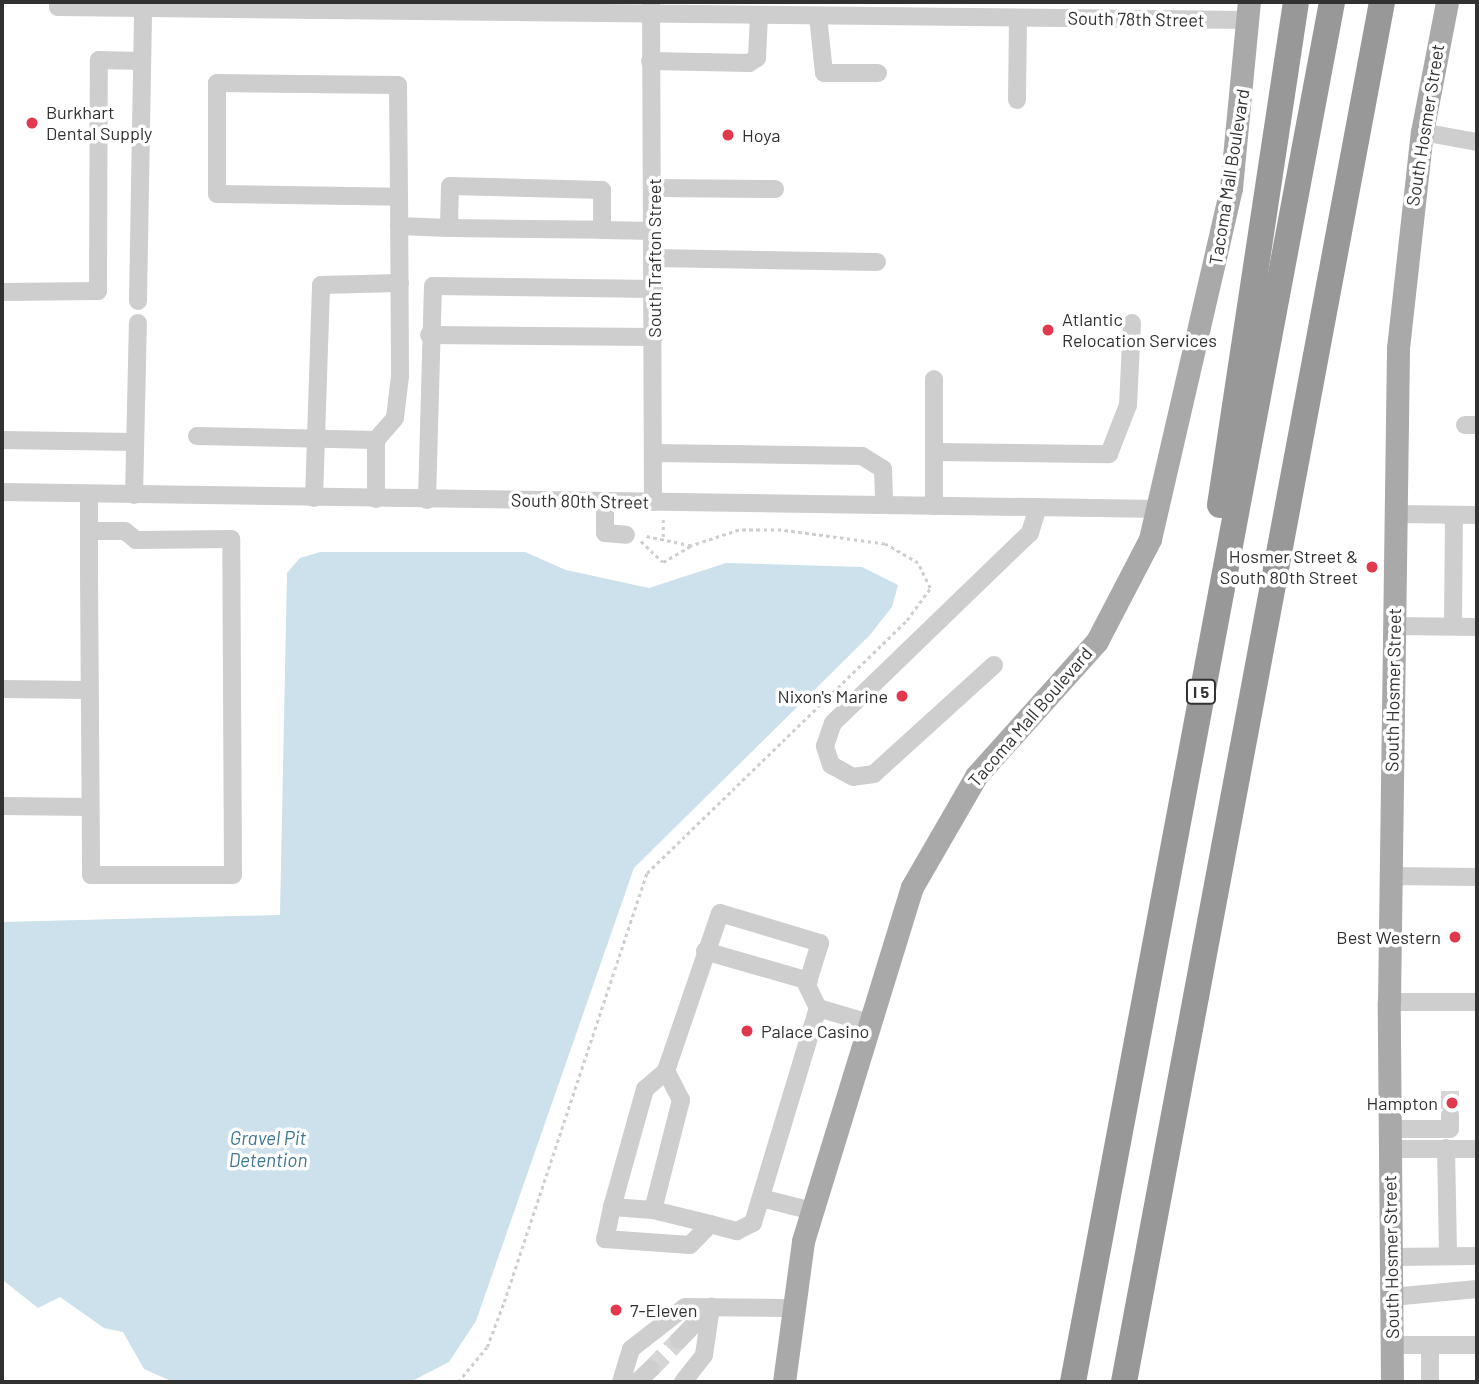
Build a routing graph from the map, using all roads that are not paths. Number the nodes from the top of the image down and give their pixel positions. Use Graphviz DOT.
graph roads {
  1 [pos="1296,2"];
  2 [pos="1332,2"];
  3 [pos="1382,2"];
  4 [pos="1391,2"];
  5 [pos="1447,2"];
  6 [pos="58,5"];
  7 [pos="143,8"];
  8 [pos="650,8"];
  9 [pos="950,9"];
  10 [pos="1248,11"];
  11 [pos="759,15"];
  12 [pos="818,16"];
  13 [pos="1018,18"];
  14 [pos="142,61"];
  15 [pos="650,61"];
  16 [pos="878,73"];
  17 [pos="1368,79"];
  18 [pos="1017,100"];
  19 [pos="1422,132"];
  20 [pos="1477,142"];
  21 [pos="654,188"];
  22 [pos="775,189"];
  23 [pos="399,197"];
  24 [pos="399,226"];
  25 [pos="449,228"];
  26 [pos="602,230"];
  27 [pos="654,231"];
  28 [pos="654,258"];
  29 [pos="877,262"];
  30 [pos="400,283"];
  31 [pos="654,289"];
  32 [pos="2,292"];
  33 [pos="138,301"];
  34 [pos="138,323"];
  35 [pos="1132,323"];
  36 [pos="429,335"];
  37 [pos="654,337"];
  38 [pos="934,379"];
  39 [pos="197,436"];
  40 [pos="314,439"];
  41 [pos="2,440"];
  42 [pos="376,440"];
  43 [pos="135,442"];
  44 [pos="934,452"];
  45 [pos="653,453"];
  46 [pos="2,492"];
  47 [pos="89,494"];
  48 [pos="134,495"];
  49 [pos="314,498"];
  50 [pos="376,499"];
  51 [pos="427,500"];
  52 [pos="605,501"];
  53 [pos="884,505"];
  54 [pos="934,506"];
  55 [pos="1038,507"];
  56 [pos="658,508"];
  57 [pos="1158,509"];
  58 [pos="1396,514"];
  59 [pos="1454,515"];
  60 [pos="1477,515"];
  61 [pos="89,531"];
  62 [pos="626,535"];
  63 [pos="1394,626"];
  64 [pos="1453,626"];
  65 [pos="1477,627"];
  66 [pos="994,665"];
  67 [pos="2,690"];
  68 [pos="89,690"];
  69 [pos="1192,738"];
  70 [pos="2,806"];
  71 [pos="90,807"];
  72 [pos="1391,876"];
  73 [pos="1477,877"];
  74 [pos="705,951"];
  75 [pos="809,981"];
  76 [pos="1389,1002"];
  77 [pos="1477,1002"];
  78 [pos="818,1007"];
  79 [pos="869,1023"];
  80 [pos="666,1071"];
  81 [pos="1450,1115"];
  82 [pos="1390,1139"];
  83 [pos="1446,1149"];
  84 [pos="1477,1149"];
  85 [pos="761,1198"];
  86 [pos="612,1207"];
  87 [pos="653,1210"];
  88 [pos="811,1211"];
  89 [pos="710,1224"];
  90 [pos="1448,1256"];
  91 [pos="1477,1256"];
  92 [pos="1391,1257"];
  93 [pos="1477,1289"];
  94 [pos="1392,1297"];
  95 [pos="711,1307"];
  96 [pos="789,1308"];
  97 [pos="679,1340"];
  98 [pos="1392,1345"];
  99 [pos="1430,1345"];
  100 [pos="1477,1345"];
  101 [pos="651,1368"];
  102 [pos="621,1382"];
  103 [pos="637,1382"];
  104 [pos="683,1382"];
  105 [pos="784,1382"];
  106 [pos="1073,1382"];
  107 [pos="1124,1382"];
  108 [pos="1392,1382"];
  109 [pos="1430,1382"];
  1 -- 69 [label="highway"];
  2 -- 69 [label="highway, I 5"];
  3 -- 17 [label="highway"];
  4 -- 17 [label="highway"];
  5 -- 19 [label="main road, South Hosmer Street"];
  6 -- 7 [label="street, South 78th Street"];
  7 -- 8 [label="street, South 78th Street"];
  7 -- 14 [label="street"];
  8 -- 11 [label="street, South 78th Street"];
  8 -- 15 [label="street, South Trafton Street"];
  9 -- 12 [label="street, South 78th Street"];
  9 -- 13 [label="street, South 78th Street"];
  10 -- 13 [label="street, South 78th Street"];
  10 -- 57 [label="main road, Tacoma Mall Boulevard"];
  11 -- 12 [label="street, South 78th Street"];
  11 -- 15 [label="street"];
  12 -- 16 [label="street"];
  13 -- 18 [label="street"];
  14 -- 32 [label="street"];
  14 -- 33 [label="street"];
  15 -- 21 [label="street, South Trafton Street"];
  17 -- 107 [label="highway"];
  19 -- 20 [label="street"];
  19 -- 58 [label="main road, South Hosmer Street"];
  21 -- 22 [label="street"];
  21 -- 27 [label="street, South Trafton Street"];
  23 -- 23 [label="street"];
  23 -- 24 [label="street"];
  24 -- 25 [label="street"];
  24 -- 30 [label="street"];
  25 -- 26 [label="street"];
  25 -- 26 [label="street"];
  26 -- 27 [label="street"];
  27 -- 28 [label="street, South Trafton Street"];
  28 -- 29 [label="street"];
  28 -- 31 [label="street, South Trafton Street"];
  30 -- 40 [label="street"];
  30 -- 42 [label="street"];
  31 -- 36 [label="street"];
  31 -- 37 [label="street, South Trafton Street"];
  34 -- 43 [label="street"];
  35 -- 44 [label="street"];
  36 -- 37 [label="street"];
  36 -- 51 [label="street"];
  37 -- 45 [label="street, South Trafton Street"];
  38 -- 44 [label="street"];
  39 -- 40 [label="street"];
  40 -- 42 [label="street"];
  40 -- 49 [label="street"];
  41 -- 43 [label="street"];
  42 -- 50 [label="street"];
  43 -- 48 [label="street"];
  44 -- 54 [label="street"];
  45 -- 53 [label="street"];
  45 -- 56 [label="street, South Trafton Street"];
  46 -- 47 [label="street, South 80th Street"];
  47 -- 48 [label="street, South 80th Street"];
  47 -- 61 [label="street"];
  48 -- 49 [label="street, South 80th Street"];
  49 -- 50 [label="street, South 80th Street"];
  50 -- 51 [label="street, South 80th Street"];
  51 -- 52 [label="street, South 80th Street"];
  52 -- 56 [label="street, South 80th Street"];
  52 -- 62 [label="street"];
  53 -- 54 [label="street, South 80th Street"];
  53 -- 56 [label="street, South 80th Street"];
  54 -- 55 [label="street, South 80th Street"];
  55 -- 57 [label="street, South 80th Street"];
  55 -- 66 [label="street"];
  57 -- 79 [label="main road, Tacoma Mall Boulevard"];
  58 -- 59 [label="street"];
  58 -- 63 [label="main road, South Hosmer Street"];
  59 -- 60 [label="street"];
  59 -- 64 [label="street"];
  61 -- 68 [label="street"];
  61 -- 71 [label="street"];
  63 -- 64 [label="street"];
  63 -- 72 [label="main road, South Hosmer Street"];
  64 -- 65 [label="street"];
  67 -- 68 [label="street"];
  68 -- 71 [label="street"];
  69 -- 106 [label="highway, I 5"];
  70 -- 71 [label="street"];
  72 -- 73 [label="street"];
  72 -- 76 [label="main road, South Hosmer Street"];
  74 -- 75 [label="street"];
  74 -- 75 [label="street"];
  74 -- 80 [label="street"];
  75 -- 78 [label="street"];
  76 -- 77 [label="street"];
  76 -- 82 [label="main road, South Hosmer Street"];
  78 -- 79 [label="street"];
  78 -- 85 [label="street"];
  79 -- 88 [label="main road, Tacoma Mall Boulevard"];
  80 -- 86 [label="street"];
  80 -- 87 [label="street"];
  81 -- 82 [label="street"];
  82 -- 83 [label="street"];
  82 -- 92 [label="main road, South Hosmer Street"];
  83 -- 84 [label="street"];
  83 -- 90 [label="street"];
  85 -- 88 [label="street"];
  85 -- 89 [label="street"];
  86 -- 87 [label="street"];
  86 -- 89 [label="street"];
  87 -- 89 [label="street"];
  88 -- 96 [label="main road, Tacoma Mall Boulevard"];
  90 -- 91 [label="street"];
  90 -- 92 [label="street"];
  92 -- 94 [label="main road, South Hosmer Street"];
  93 -- 94 [label="street"];
  94 -- 98 [label="main road, South Hosmer Street"];
  95 -- 96 [label="street"];
  95 -- 97 [label="street"];
  95 -- 102 [label="street"];
  95 -- 104 [label="street"];
  96 -- 105 [label="main road, Tacoma Mall Boulevard"];
  98 -- 99 [label="street"];
  98 -- 108 [label="main road, South Hosmer Street"];
  99 -- 100 [label="street"];
  99 -- 109 [label="street"];
  101 -- 103 [label="street"];
}
